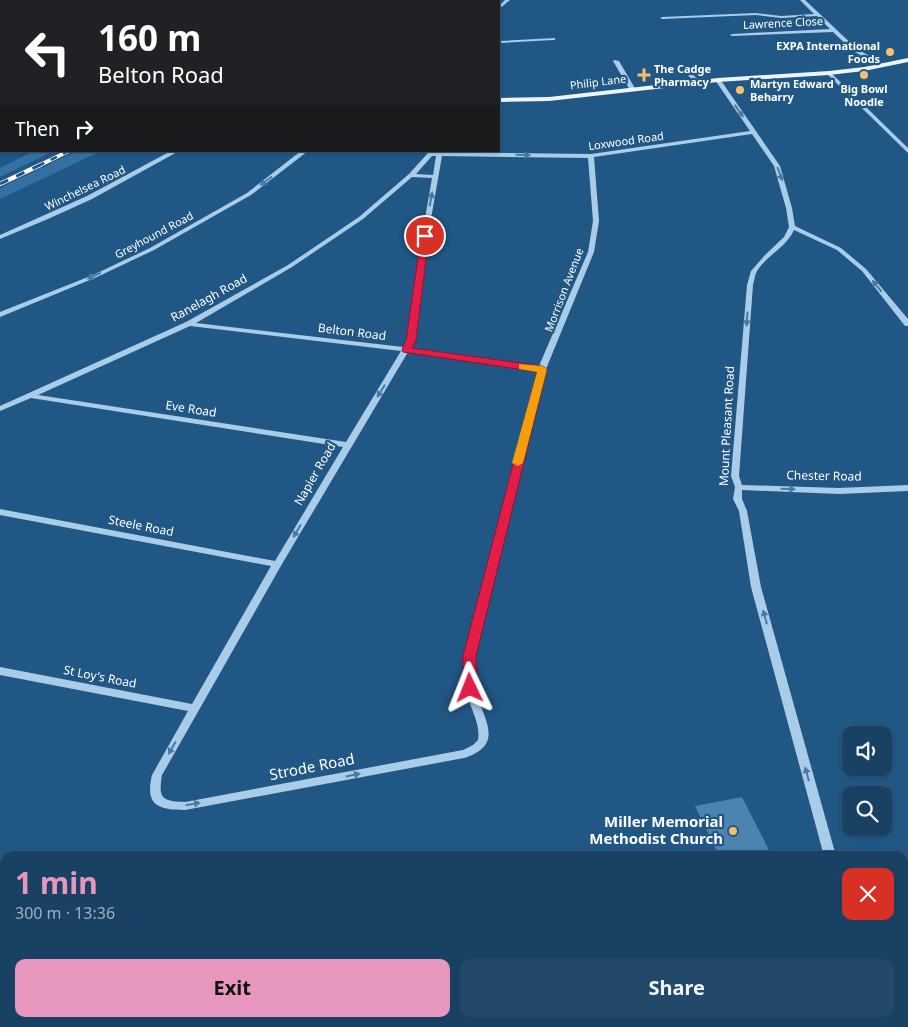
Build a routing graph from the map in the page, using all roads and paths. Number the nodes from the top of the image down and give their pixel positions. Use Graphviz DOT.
graph roads {
  1 [pos="802,0"];
  2 [pos="818,15"];
  3 [pos="662,18"];
  4 [pos="835,30"];
  5 [pos="732,35"];
  6 [pos="553,39"];
  7 [pos="500,42"];
  8 [pos="908,60"];
  9 [pos="616,61"];
  10 [pos="882,65"];
  11 [pos="686,70"];
  12 [pos="829,73"];
  13 [pos="718,80"];
  14 [pos="697,82"];
  15 [pos="633,90"];
  16 [pos="500,100"];
  17 [pos="754,132"];
  18 [pos="908,151"];
  19 [pos="174,152"];
  20 [pos="304,152"];
  21 [pos="440,152"];
  22 [pos="591,156"];
  23 [pos="411,175"];
  24 [pos="436,177"];
  25 [pos="792,228"];
  26 [pos="0,238"];
  27 [pos="0,315"];
  28 [pos="189,324"];
  29 [pos="908,324"];
  30 [pos="406,350"];
  31 [pos="542,369"];
  32 [pos="31,396"];
  33 [pos="0,409"];
  34 [pos="348,445"];
  35 [pos="739,487"];
  36 [pos="908,488"];
  37 [pos="0,512"];
  38 [pos="277,564"];
  39 [pos="0,671"];
  40 [pos="195,708"];
  41 [pos="481,743"];
  42 [pos="153,790"];
  43 [pos="829,851"];
  1 -- 2 [label="street"];
  2 -- 3 [label="street"];
  2 -- 4 [label="street"];
  4 -- 5 [label="street, Lawrence Close"];
  4 -- 10 [label="street"];
  6 -- 7 [label="street"];
  8 -- 10 [label="main road, Philip Lane"];
  9 -- 15 [label="street"];
  10 -- 12 [label="main road, Philip Lane"];
  11 -- 14 [label="street"];
  12 -- 13 [label="main road, Philip Lane"];
  12 -- 18 [label="street"];
  13 -- 14 [label="main road, Philip Lane"];
  13 -- 17 [label="street, one-way"];
  14 -- 15 [label="main road, Philip Lane"];
  15 -- 16 [label="main road, Philip Lane"];
  17 -- 22 [label="street, Loxwood Road"];
  17 -- 25 [label="street, one-way"];
  19 -- 26 [label="street, Winchelsea Road"];
  20 -- 27 [label="street, Greyhound Road, one-way"];
  21 -- 22 [label="street, Loxwood Road, one-way"];
  21 -- 23 [label="street, Ranelagh Road"];
  21 -- 24 [label="street, Napier Road"];
  22 -- 31 [label="street, Morrison Avenue"];
  23 -- 24 [label="street"];
  23 -- 28 [label="street, Ranelagh Road"];
  30 -- 24 [label="street, Napier Road, one-way"];
  29 -- 25 [label="street, one-way"];
  25 -- 35 [label="street, Mount Pleasant Road, one-way"];
  28 -- 30 [label="street, Belton Road"];
  28 -- 32 [label="street, Ranelagh Road"];
  30 -- 31 [label="street, Belton Road"];
  30 -- 34 [label="street, Napier Road, one-way"];
  31 -- 41 [label="street, Morrison Avenue"];
  32 -- 33 [label="street, Ranelagh Road"];
  32 -- 34 [label="street, Eve Road"];
  34 -- 38 [label="street, Napier Road, one-way"];
  35 -- 36 [label="street, Chester Road, one-way"];
  43 -- 35 [label="street, Mount Pleasant Road, one-way"];
  37 -- 38 [label="street, Steele Road"];
  38 -- 40 [label="street, Napier Road"];
  39 -- 40 [label="street, St Loy's Road"];
  40 -- 42 [label="street, Napier Road, one-way"];
  42 -- 41 [label="street, Strode Road, one-way"];
}
